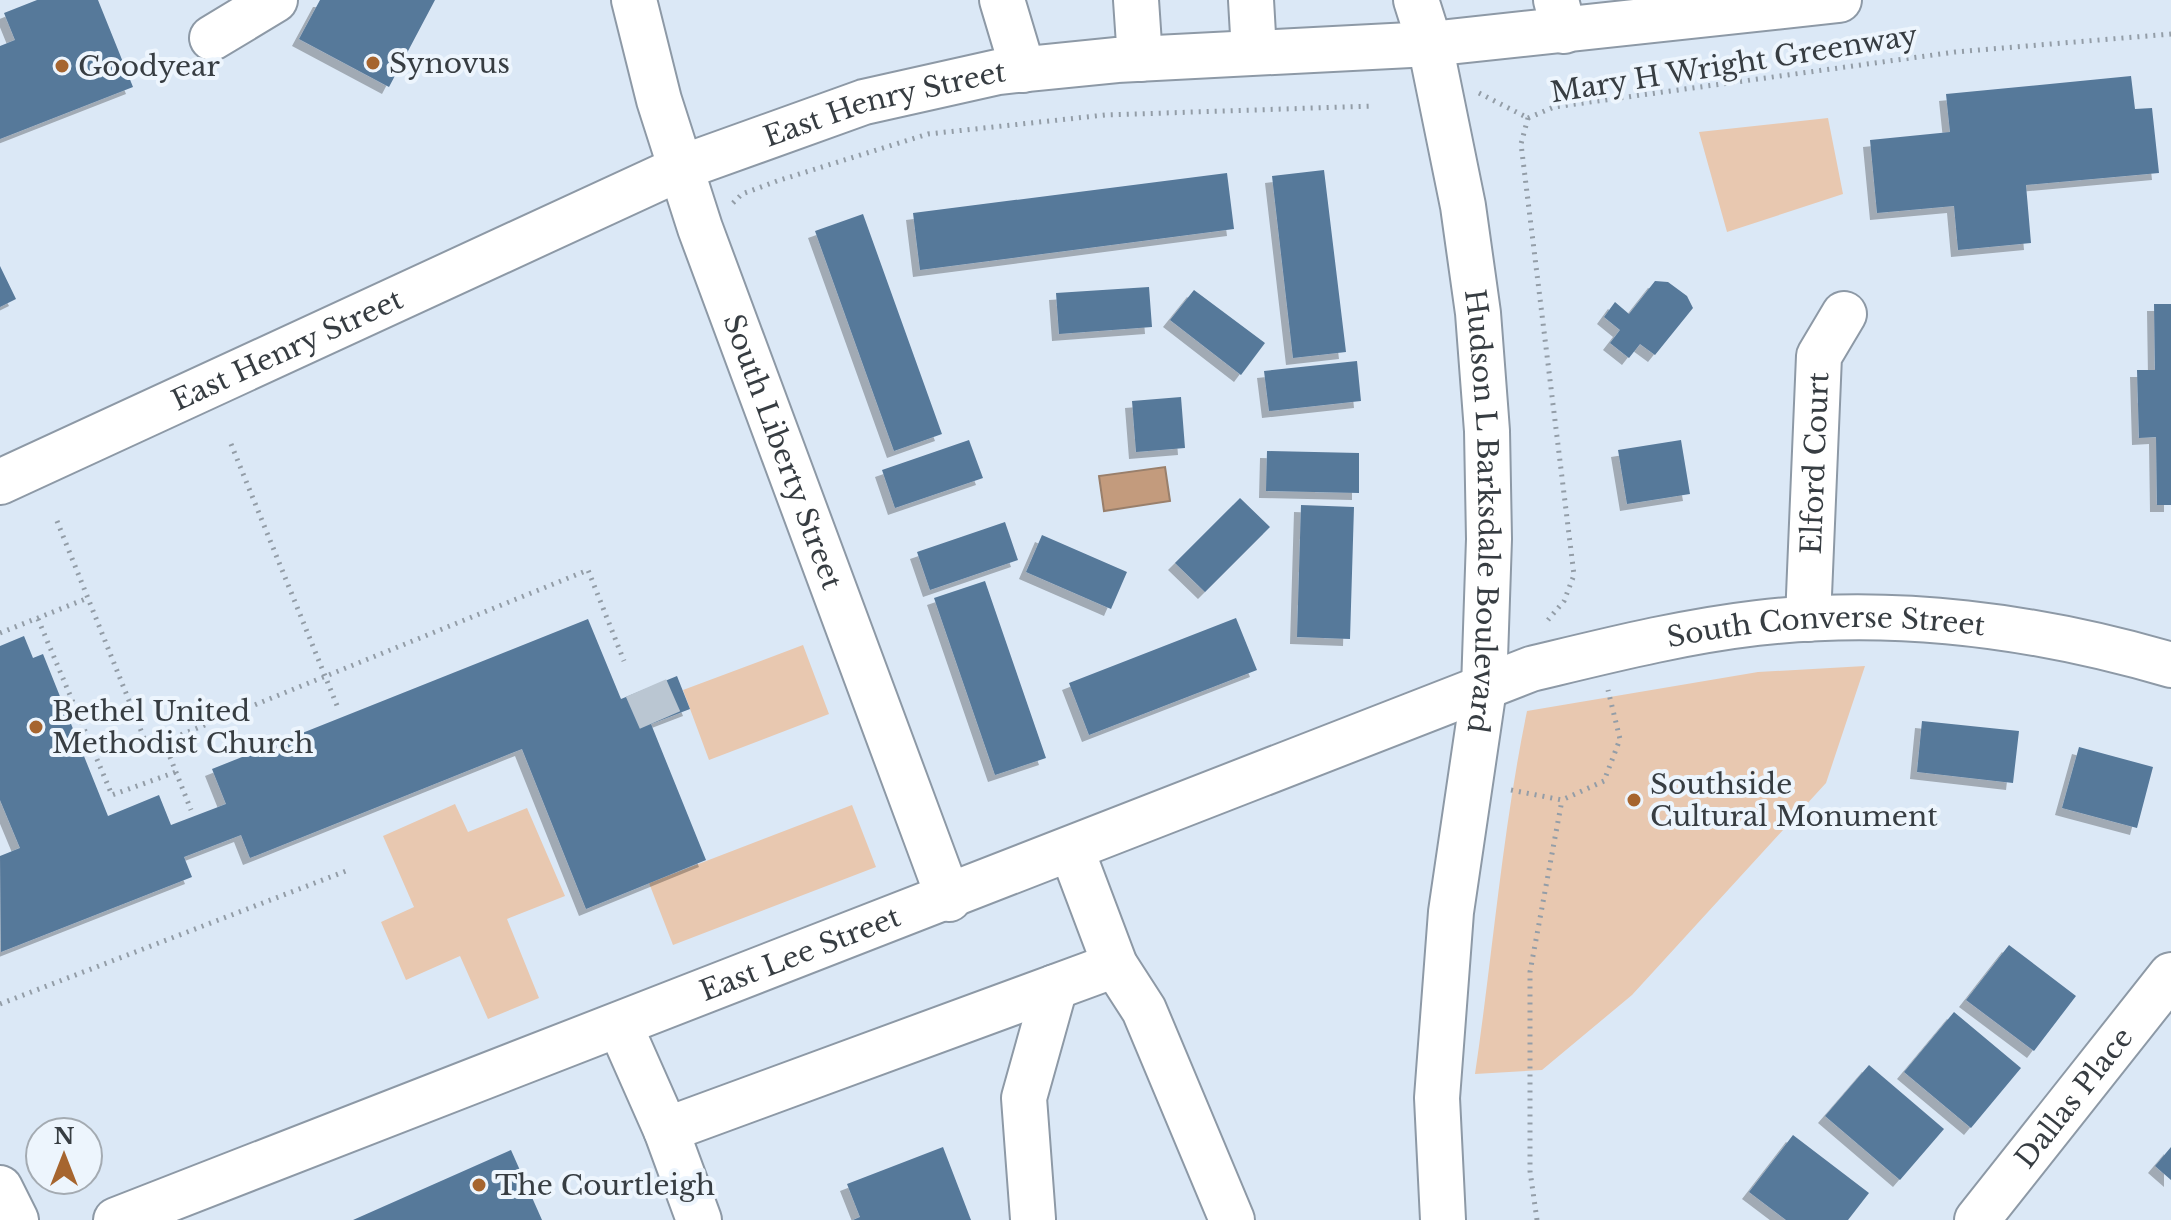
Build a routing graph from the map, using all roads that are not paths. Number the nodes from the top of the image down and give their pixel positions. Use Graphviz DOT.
graph roads {
  1 [pos="275,0"];
  2 [pos="634,0"];
  3 [pos="1002,0"];
  4 [pos="1136,0"];
  5 [pos="1251,0"];
  6 [pos="1416,0"];
  7 [pos="1839,0"];
  8 [pos="1560,15"];
  9 [pos="212,38"];
  10 [pos="1430,44"];
  11 [pos="1254,52"];
  12 [pos="1140,59"];
  13 [pos="1023,70"];
  14 [pos="683,167"];
  15 [pos="1844,314"];
  16 [pos="0,482"];
  17 [pos="1808,619"];
  18 [pos="2171,665"];
  19 [pos="1484,688"];
  20 [pos="1072,851"];
  21 [pos="949,899"];
  22 [pos="1115,965"];
  23 [pos="2171,975"];
  24 [pos="1055,987"];
  25 [pos="620,1026"];
  26 [pos="666,1130"];
  27 [pos="0,1188"];
  28 [pos="1033,1219"];
  29 [pos="16,1220"];
  30 [pos="116,1220"];
  31 [pos="699,1220"];
  32 [pos="1232,1220"];
  33 [pos="1443,1220"];
  34 [pos="1977,1220"];
  1 -- 9 [label="street"];
  2 -- 14 [label="street, South Liberty Street"];
  3 -- 13 [label="street"];
  4 -- 12 [label="street"];
  5 -- 11 [label="street"];
  6 -- 10 [label="street"];
  7 -- 8 [label="street, East Henry Street"];
  8 -- 10 [label="street, East Henry Street"];
  10 -- 11 [label="street, East Henry Street"];
  10 -- 19 [label="street, Hudson L Barksdale Boulevard"];
  11 -- 12 [label="street, East Henry Street"];
  12 -- 13 [label="street, East Henry Street"];
  13 -- 14 [label="street, East Henry Street"];
  14 -- 16 [label="street, East Henry Street"];
  14 -- 21 [label="street, South Liberty Street"];
  15 -- 17 [label="street, Elford Court"];
  17 -- 18 [label="street, South Converse Street"];
  17 -- 19 [label="street, South Converse Street"];
  19 -- 20 [label="street, East Lee Street"];
  19 -- 33 [label="street, Hudson L Barksdale Boulevard"];
  20 -- 21 [label="street, East Lee Street"];
  20 -- 22 [label="street"];
  21 -- 25 [label="street, East Lee Street"];
  22 -- 24 [label="street"];
  22 -- 32 [label="street"];
  23 -- 34 [label="street, Dallas Place"];
  24 -- 26 [label="street"];
  24 -- 28 [label="street"];
  25 -- 26 [label="street"];
  25 -- 30 [label="street, East Lee Street"];
  26 -- 31 [label="street"];
  27 -- 29 [label="street"];
}
